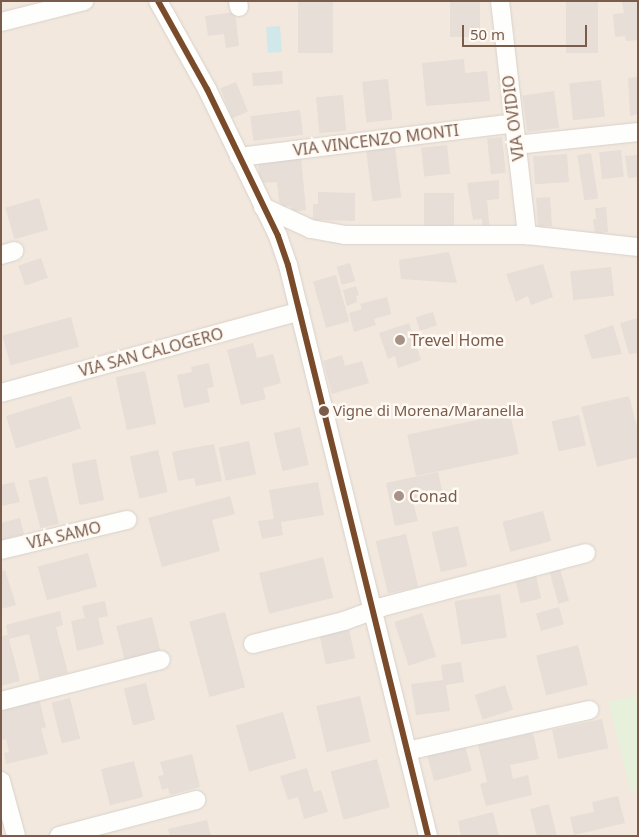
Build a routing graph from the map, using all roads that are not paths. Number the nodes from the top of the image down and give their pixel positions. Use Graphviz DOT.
graph roads {
  1 [pos="84,1"];
  2 [pos="158,1"];
  3 [pos="500,1"];
  4 [pos="1,22"];
  5 [pos="514,123"];
  6 [pos="638,132"];
  7 [pos="516,145"];
  8 [pos="239,157"];
  9 [pos="264,208"];
  10 [pos="527,235"];
  11 [pos="638,248"];
  12 [pos="300,311"];
  13 [pos="1,393"];
  14 [pos="127,520"];
  15 [pos="1,550"];
  16 [pos="586,553"];
  17 [pos="373,611"];
  18 [pos="253,644"];
  19 [pos="161,660"];
  20 [pos="1,700"];
  21 [pos="589,710"];
  22 [pos="407,751"];
  23 [pos="1,781"];
  24 [pos="196,800"];
  25 [pos="16,836"];
  26 [pos="59,836"];
  27 [pos="428,836"];
  1 -- 4 [label="street"];
  2 -- 8 [label="street"];
  3 -- 5 [label="street, VIA OVIDIO"];
  5 -- 7 [label="street, VIA OVIDIO"];
  5 -- 8 [label="street, VIA VINCENZO MONTI"];
  6 -- 7 [label="street"];
  7 -- 10 [label="street, VIA OVIDIO"];
  8 -- 9 [label="street"];
  9 -- 10 [label="street"];
  9 -- 12 [label="street"];
  10 -- 11 [label="street"];
  12 -- 13 [label="street, VIA SAN CALOGERO"];
  12 -- 17 [label="street"];
  14 -- 15 [label="street, VIA SAMO"];
  16 -- 17 [label="street"];
  17 -- 18 [label="street"];
  17 -- 22 [label="street"];
  19 -- 20 [label="street"];
  21 -- 22 [label="street"];
  22 -- 27 [label="street"];
  23 -- 25 [label="street"];
  24 -- 26 [label="street"];
}
